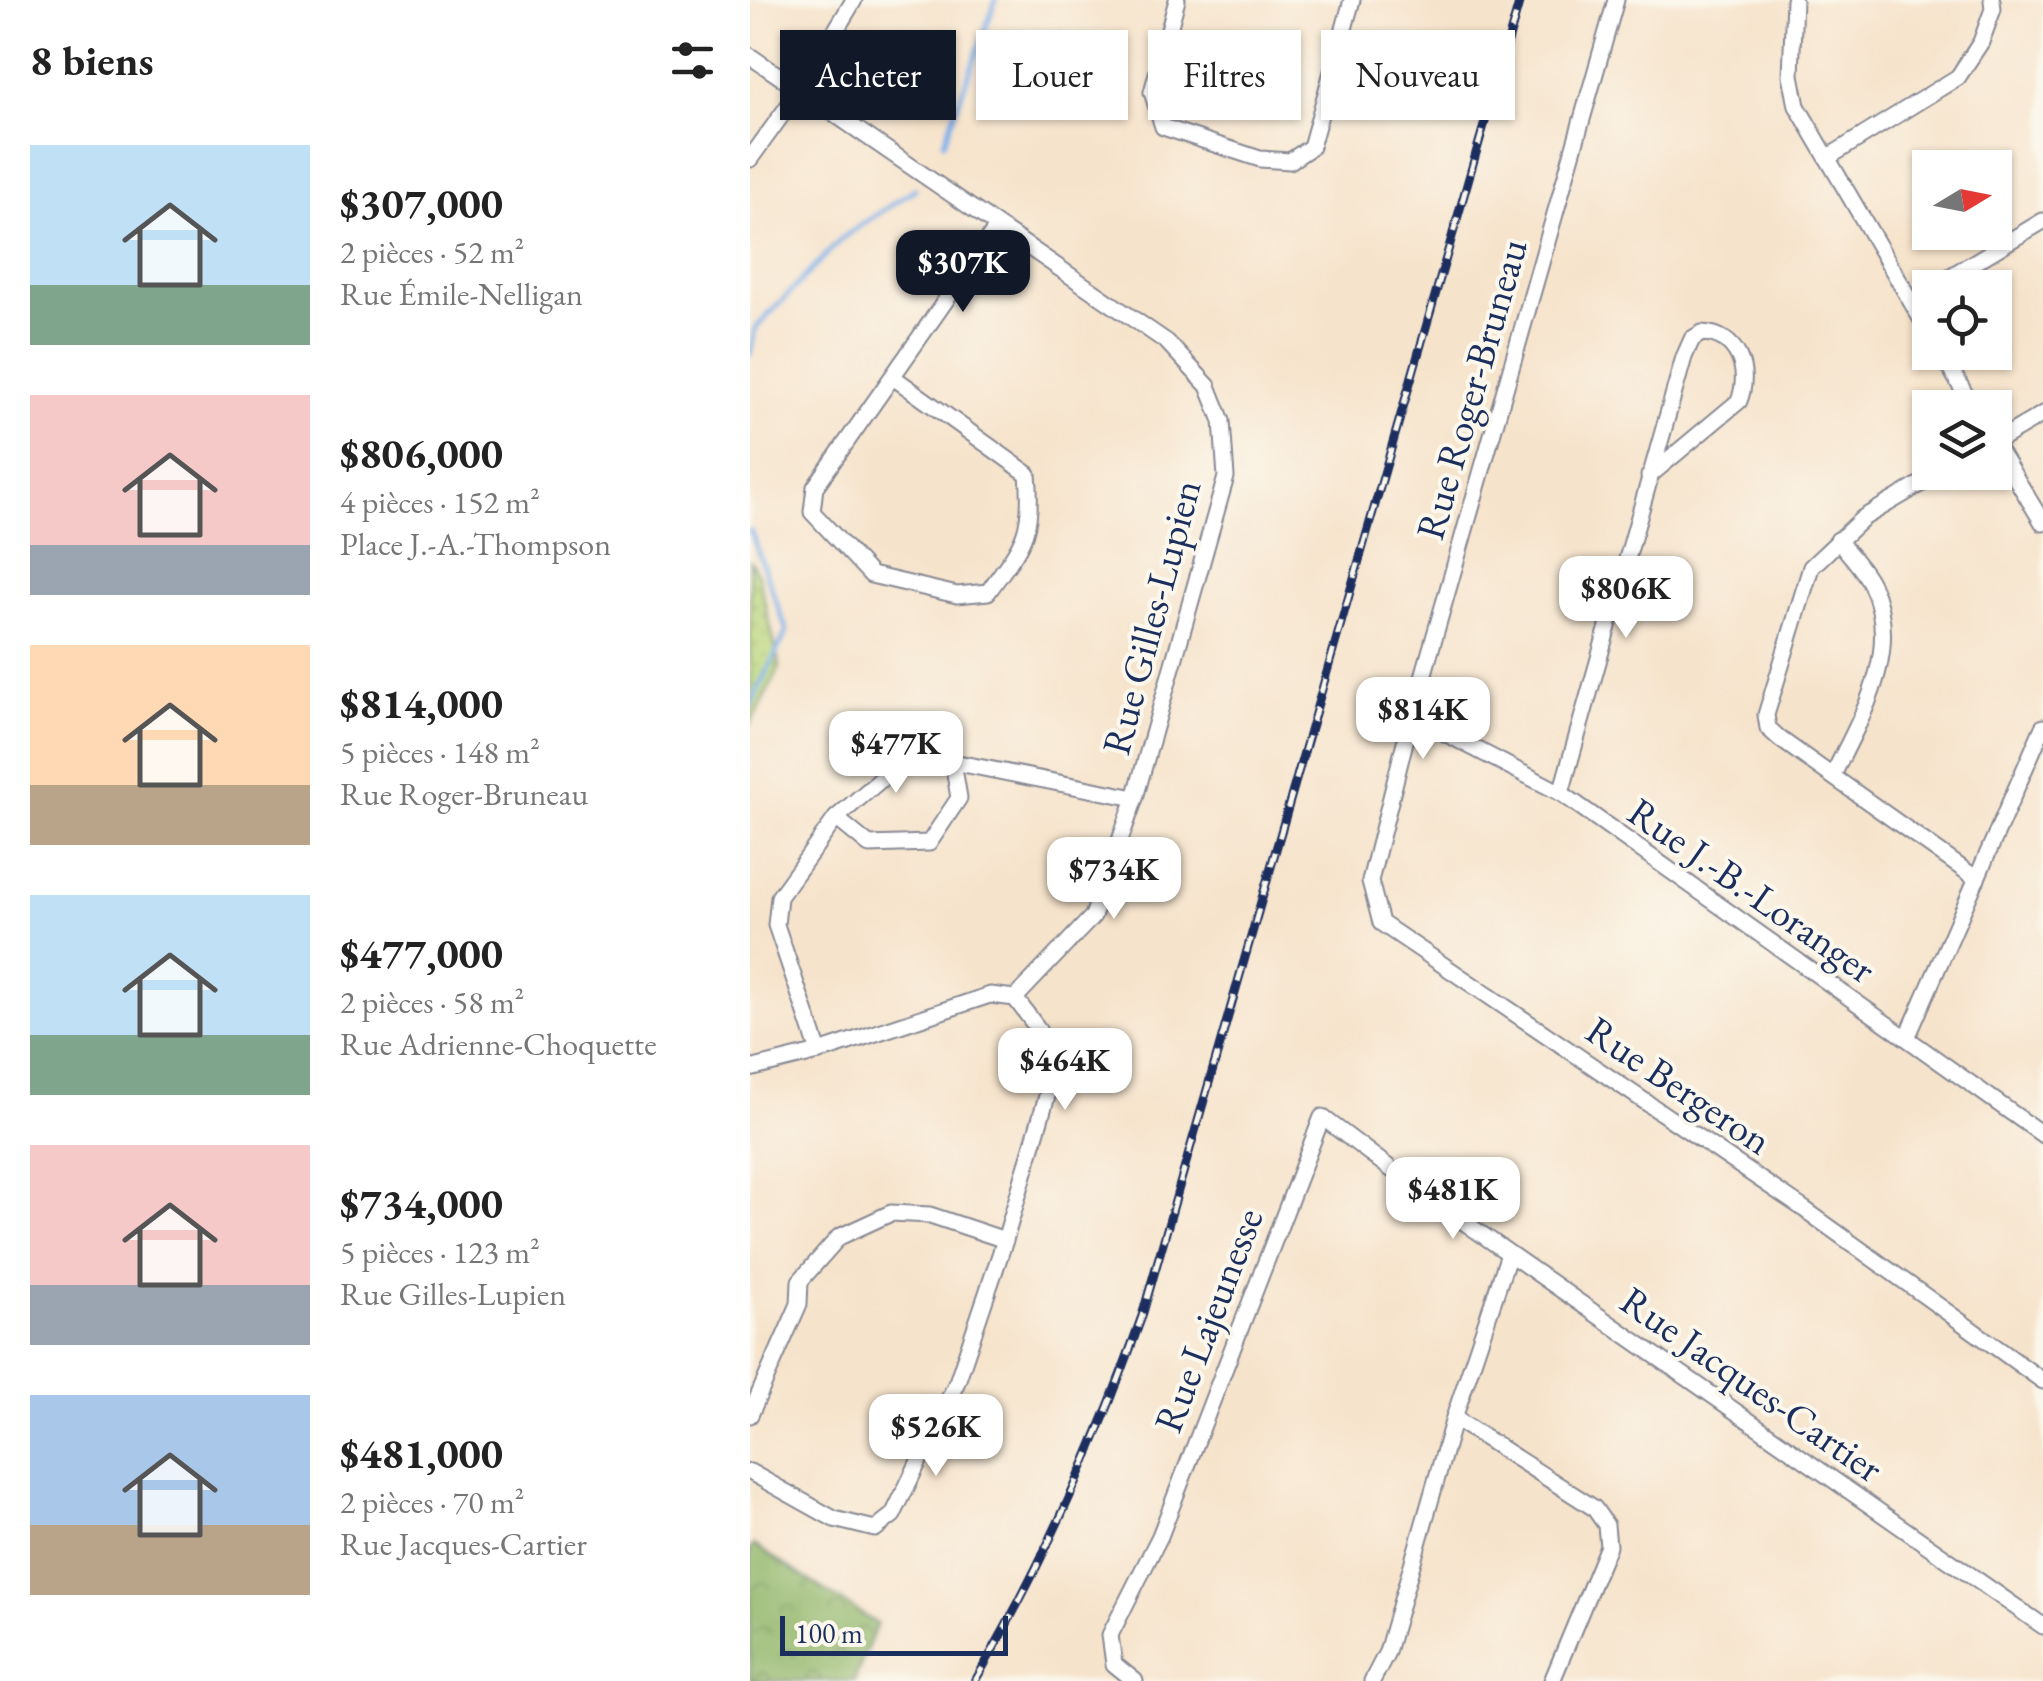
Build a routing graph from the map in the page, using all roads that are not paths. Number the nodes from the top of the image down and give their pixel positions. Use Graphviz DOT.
graph roads {
  1 [pos="854,0"];
  2 [pos="1177,0"];
  3 [pos="1352,0"];
  4 [pos="1616,0"];
  5 [pos="1794,0"];
  6 [pos="1992,0"];
  7 [pos="836,30"];
  8 [pos="750,56"];
  9 [pos="780,78"];
  10 [pos="780,117"];
  11 [pos="841,120"];
  12 [pos="1827,158"];
  13 [pos="750,160"];
  14 [pos="2043,221"];
  15 [pos="997,226"];
  16 [pos="1961,270"];
  17 [pos="1910,300"];
  18 [pos="1912,303"];
  19 [pos="893,377"];
  20 [pos="2043,414"];
  21 [pos="2012,433"];
  22 [pos="2012,471"];
  23 [pos="1648,476"];
  24 [pos="1912,489"];
  25 [pos="2043,523"];
  26 [pos="1838,540"];
  27 [pos="1412,716"];
  28 [pos="2043,727"];
  29 [pos="954,762"];
  30 [pos="1833,775"];
  31 [pos="1560,794"];
  32 [pos="1392,796"];
  33 [pos="1135,798"];
  34 [pos="836,818"];
  35 [pos="1977,879"];
  36 [pos="1015,998"];
  37 [pos="1906,1038"];
  38 [pos="819,1052"];
  39 [pos="750,1069"];
  40 [pos="2043,1135"];
  41 [pos="1424,1194"];
  42 [pos="1004,1240"];
  43 [pos="1509,1254"];
  44 [pos="2043,1381"];
  45 [pos="750,1415"];
  46 [pos="1454,1418"];
  47 [pos="750,1472"];
  48 [pos="2043,1626"];
  49 [pos="1134,1681"];
  50 [pos="1372,1681"];
  51 [pos="1552,1681"];
  1 -- 7 [label="street"];
  2 -- 3 [label="street"];
  4 -- 27 [label="street, Rue Roger-Bruneau"];
  5 -- 12 [label="street"];
  6 -- 12 [label="street"];
  8 -- 9 [label="street, Rue Gilles-Lupien"];
  10 -- 13 [label="street"];
  11 -- 15 [label="street, Rue Gilles-Lupien"];
  12 -- 17 [label="street"];
  14 -- 16 [label="street"];
  15 -- 19 [label="street"];
  15 -- 33 [label="street, Rue Gilles-Lupien"];
  17 -- 18 [label="street"];
  19 -- 19 [label="street"];
  20 -- 21 [label="street"];
  22 -- 25 [label="street"];
  23 -- 23 [label="street"];
  23 -- 31 [label="street"];
  24 -- 26 [label="street"];
  26 -- 30 [label="street"];
  26 -- 30 [label="street"];
  27 -- 31 [label="street, Rue J.-B.-Loranger"];
  27 -- 32 [label="street, Rue Roger-Bruneau"];
  28 -- 35 [label="street"];
  29 -- 33 [label="street"];
  29 -- 34 [label="street"];
  29 -- 34 [label="street"];
  30 -- 35 [label="street"];
  31 -- 37 [label="street, Rue J.-B.-Loranger"];
  32 -- 44 [label="street, Rue Bergeron"];
  33 -- 36 [label="street, Rue Gilles-Lupien"];
  34 -- 38 [label="street"];
  35 -- 37 [label="street"];
  36 -- 38 [label="street"];
  36 -- 42 [label="street"];
  37 -- 40 [label="street, Rue J.-B.-Loranger"];
  38 -- 39 [label="street"];
  41 -- 43 [label="street, Rue Jacques-Cartier"];
  41 -- 49 [label="street, Rue Lajeunesse"];
  42 -- 45 [label="street"];
  42 -- 47 [label="street"];
  43 -- 46 [label="street"];
  43 -- 48 [label="street, Rue Jacques-Cartier"];
  46 -- 50 [label="street"];
  46 -- 51 [label="street"];
}
